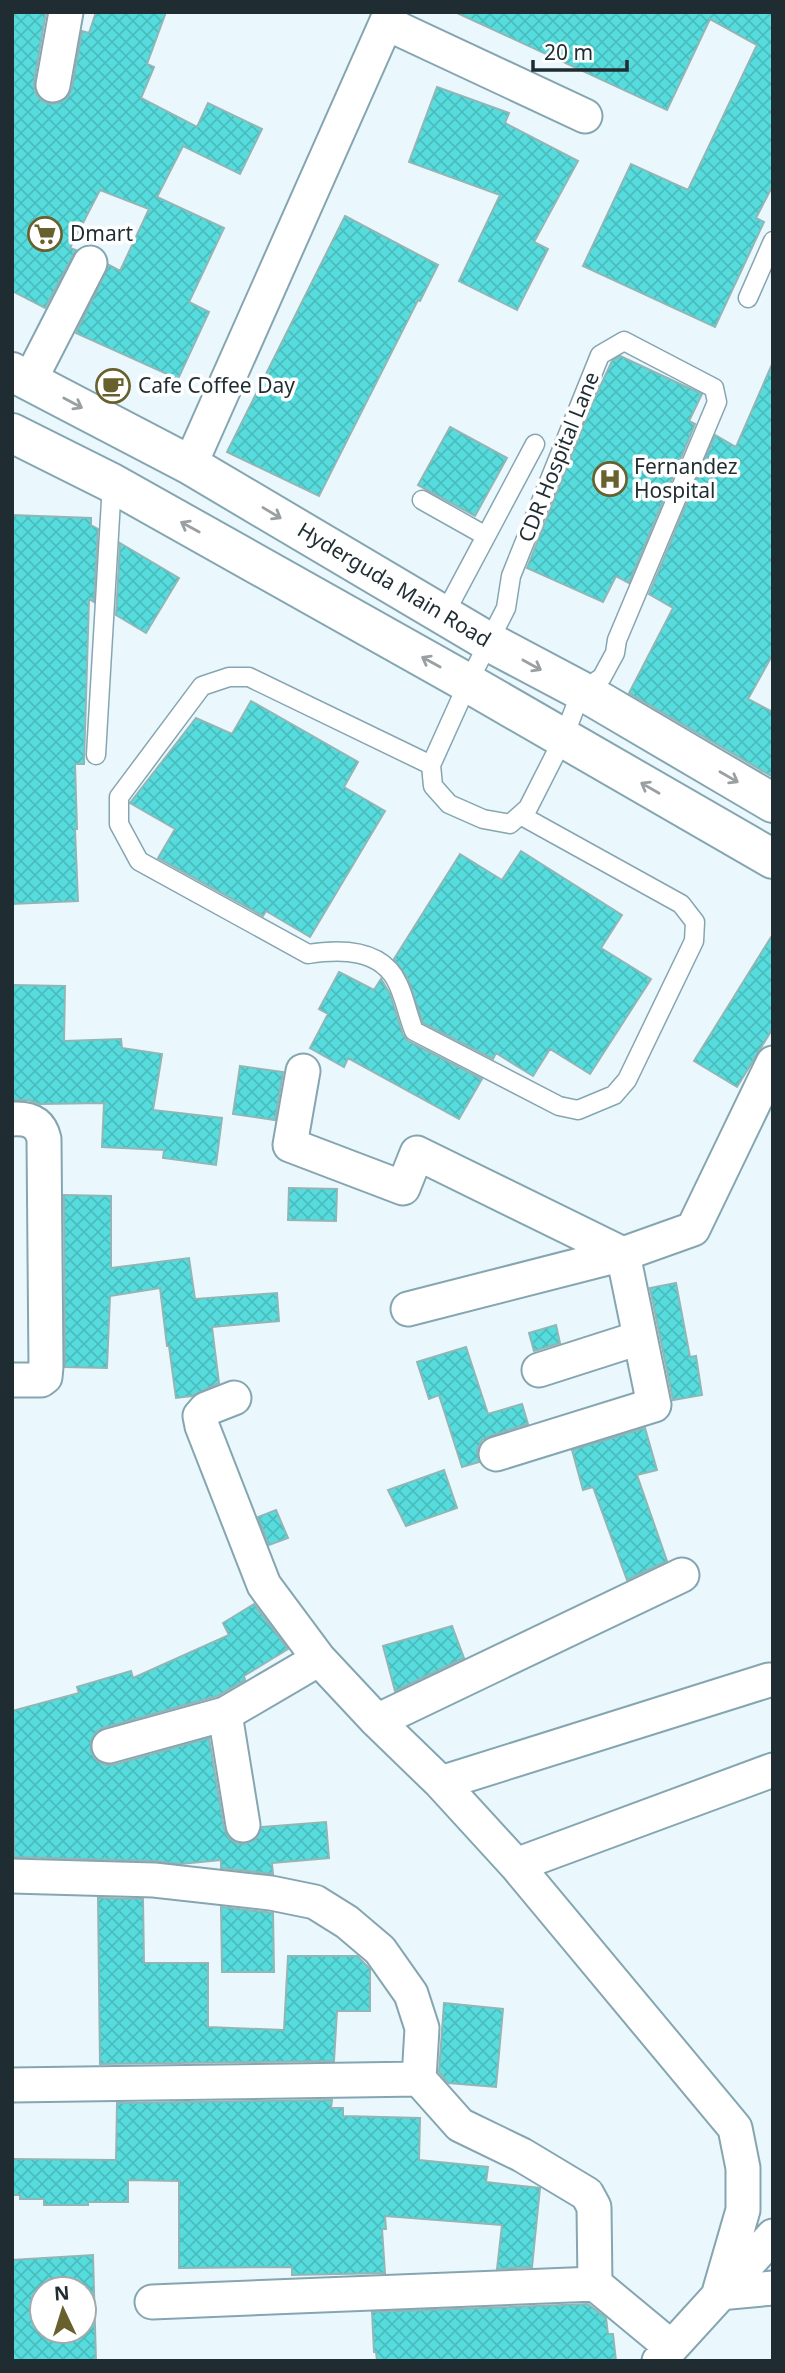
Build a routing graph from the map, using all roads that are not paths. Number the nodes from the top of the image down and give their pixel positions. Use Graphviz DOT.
graph roads {
  1 [pos="66,12"];
  2 [pos="388,17"];
  3 [pos="52,85"];
  4 [pos="585,116"];
  5 [pos="773,241"];
  6 [pos="90,263"];
  7 [pos="748,298"];
  8 [pos="21,376"];
  9 [pos="12,433"];
  10 [pos="535,444"];
  11 [pos="190,465"];
  12 [pos="112,483"];
  13 [pos="422,500"];
  14 [pos="486,536"];
  15 [pos="444,615"];
  16 [pos="489,642"];
  17 [pos="468,683"];
  18 [pos="581,692"];
  19 [pos="563,739"];
  20 [pos="96,755"];
  21 [pos="431,765"];
  22 [pos="773,803"];
  23 [pos="522,816"];
  24 [pos="773,859"];
  25 [pos="773,1063"];
  26 [pos="303,1070"];
  27 [pos="12,1119"];
  28 [pos="623,1254"];
  29 [pos="408,1309"];
  30 [pos="639,1338"];
  31 [pos="538,1370"];
  32 [pos="12,1380"];
  33 [pos="234,1398"];
  34 [pos="496,1454"];
  35 [pos="682,1575"];
  36 [pos="319,1659"];
  37 [pos="769,1680"];
  38 [pos="225,1714"];
  39 [pos="377,1721"];
  40 [pos="109,1746"];
  41 [pos="773,1770"];
  42 [pos="441,1783"];
  43 [pos="243,1825"];
  44 [pos="516,1865"];
  45 [pos="12,1877"];
  46 [pos="419,2079"];
  47 [pos="12,2085"];
  48 [pos="773,2236"];
  49 [pos="595,2284"];
  50 [pos="773,2288"];
  51 [pos="719,2293"];
  52 [pos="152,2302"];
  53 [pos="665,2354"];
  1 -- 3 [label="street"];
  2 -- 4 [label="street"];
  2 -- 11 [label="street"];
  5 -- 7 [label="lane"];
  6 -- 8 [label="street"];
  8 -- 11 [label="main road, Hyderguda Main Road, one-way"];
  9 -- 12 [label="main road"];
  10 -- 14 [label="lane"];
  11 -- 15 [label="main road, Hyderguda Main Road, one-way"];
  17 -- 12 [label="main road, one-way"];
  12 -- 20 [label="lane"];
  13 -- 14 [label="lane"];
  14 -- 15 [label="lane"];
  15 -- 16 [label="main road, Hyderguda Main Road"];
  16 -- 17 [label="lane"];
  16 -- 18 [label="main road, Hyderguda Main Road, one-way"];
  16 -- 18 [label="lane, CDR Hospital Lane"];
  17 -- 19 [label="main road"];
  17 -- 21 [label="lane"];
  18 -- 19 [label="lane"];
  18 -- 22 [label="main road, Hyderguda Main Road, one-way"];
  19 -- 23 [label="lane"];
  24 -- 19 [label="main road, one-way"];
  21 -- 23 [label="lane"];
  21 -- 23 [label="lane"];
  25 -- 28 [label="street"];
  26 -- 28 [label="street"];
  27 -- 32 [label="street"];
  28 -- 29 [label="street"];
  28 -- 30 [label="street"];
  30 -- 31 [label="street"];
  30 -- 34 [label="street"];
  33 -- 36 [label="street"];
  35 -- 39 [label="street"];
  36 -- 38 [label="street"];
  36 -- 39 [label="street"];
  37 -- 42 [label="street"];
  38 -- 40 [label="street"];
  38 -- 43 [label="street"];
  39 -- 42 [label="street"];
  41 -- 44 [label="street"];
  42 -- 44 [label="street"];
  44 -- 51 [label="street"];
  45 -- 46 [label="street"];
  46 -- 47 [label="street"];
  46 -- 49 [label="street"];
  48 -- 51 [label="street"];
  49 -- 52 [label="street"];
  49 -- 53 [label="street"];
  50 -- 51 [label="street"];
  51 -- 53 [label="street"];
}
